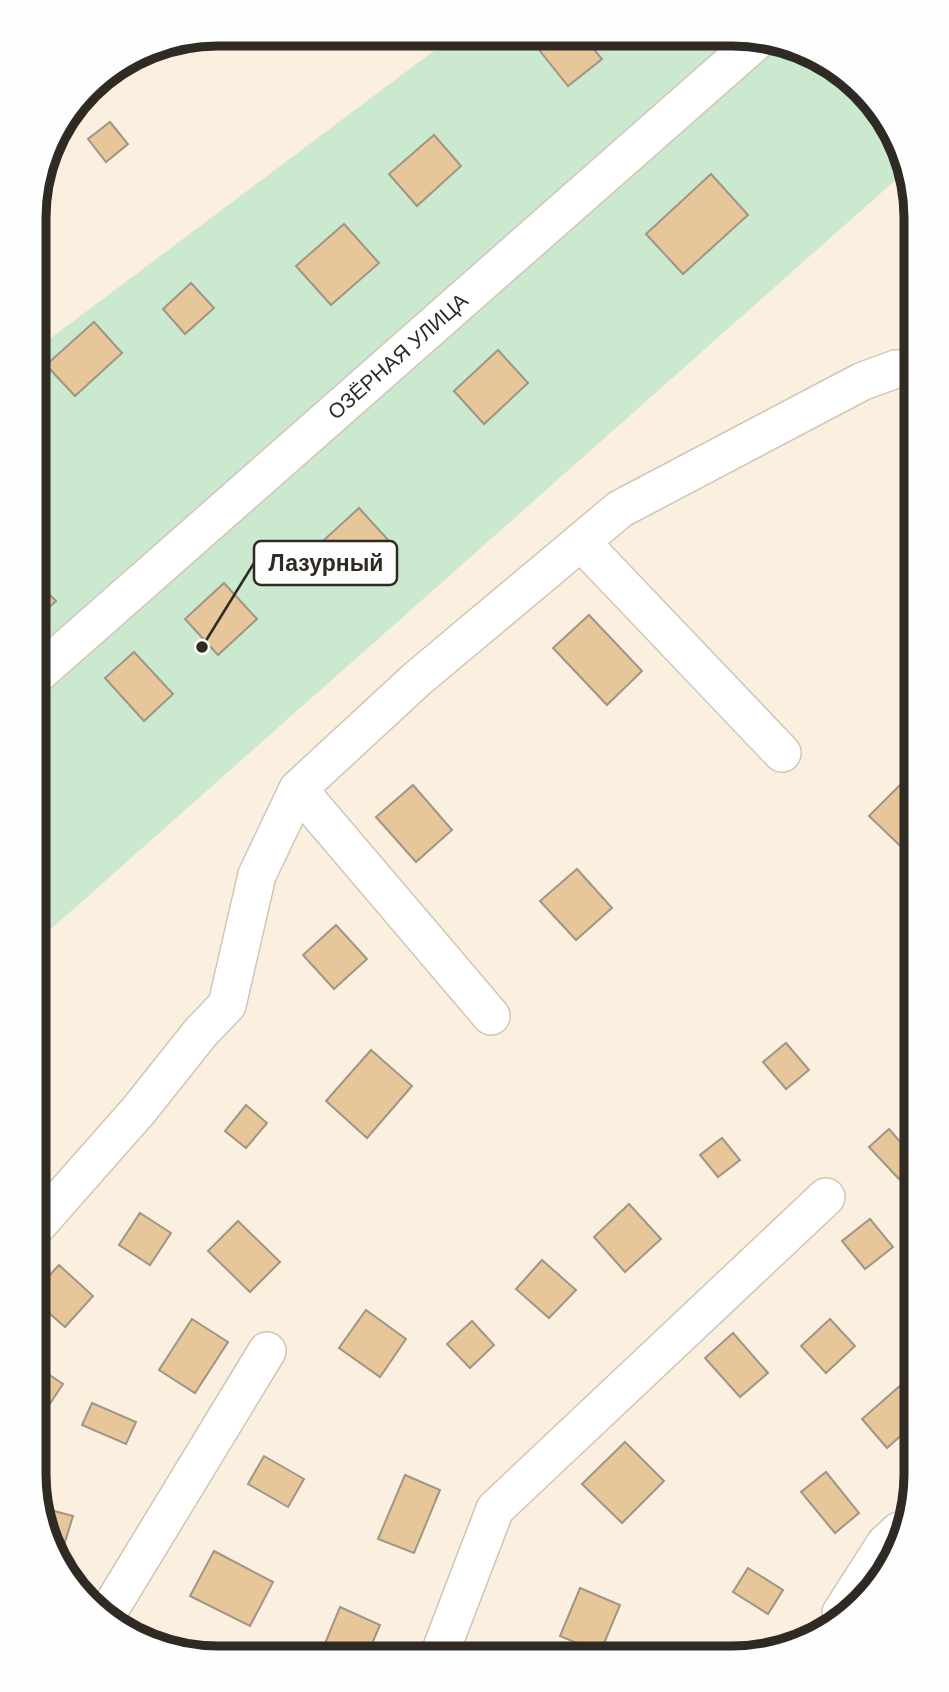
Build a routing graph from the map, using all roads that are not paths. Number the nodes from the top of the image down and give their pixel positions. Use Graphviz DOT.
graph roads {
  1 [pos="750,47"];
  2 [pos="904,369"];
  3 [pos="581,542"];
  4 [pos="45,667"];
  5 [pos="782,753"];
  6 [pos="298,789"];
  7 [pos="491,1016"];
  8 [pos="827,1197"];
  9 [pos="45,1217"];
  10 [pos="267,1351"];
  11 [pos="891,1539"];
  12 [pos="850,1598"];
  13 [pos="110,1609"];
  14 [pos="443,1646"];
  1 -- 4 [label="street, ОЗЁРНАЯ УЛИЦА"];
  2 -- 3 [label="street"];
  3 -- 5 [label="street"];
  3 -- 6 [label="street"];
  6 -- 7 [label="street"];
  6 -- 9 [label="street"];
  8 -- 14 [label="street"];
  10 -- 13 [label="street"];
  11 -- 12 [label="street"];
}
